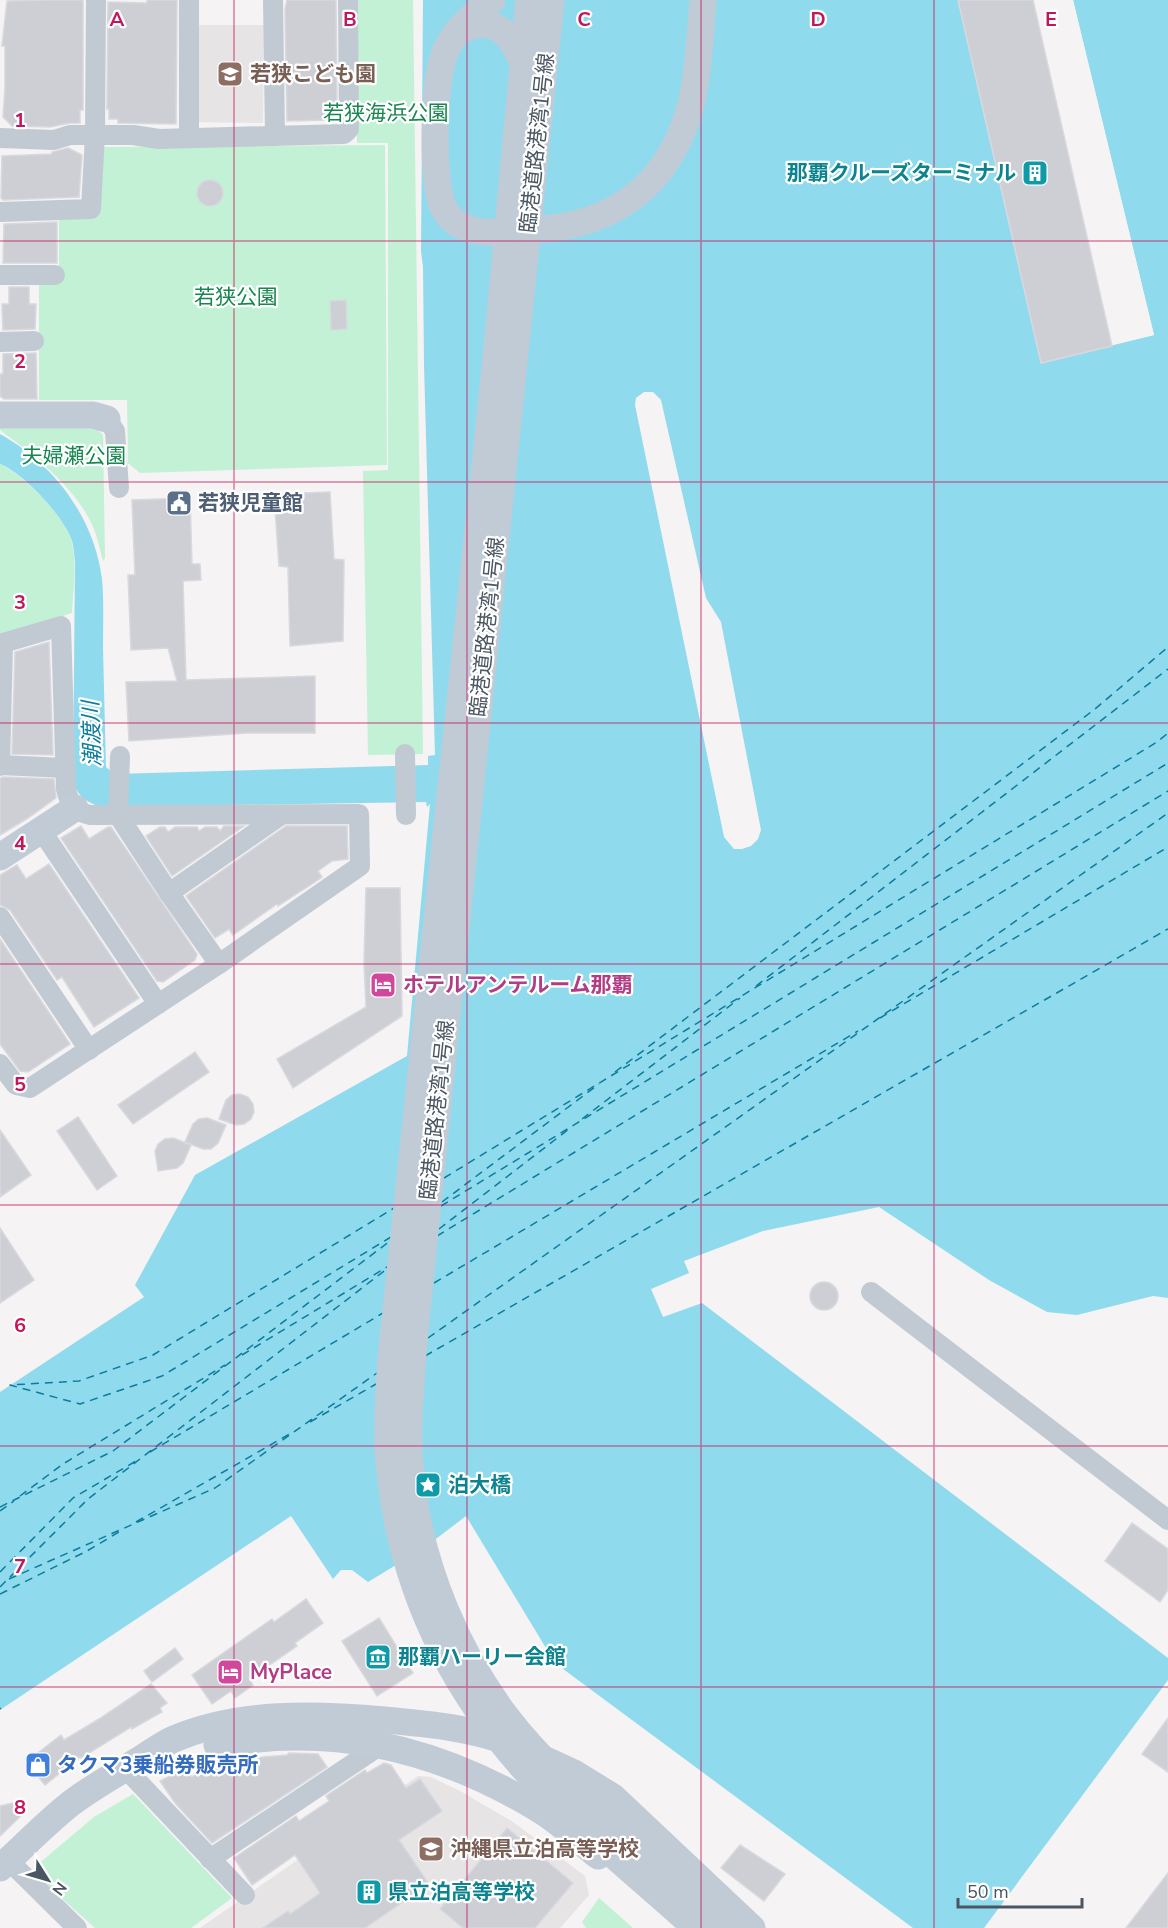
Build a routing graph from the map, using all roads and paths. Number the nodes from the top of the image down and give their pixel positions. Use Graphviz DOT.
graph roads {
  1 [pos="96,0"];
  2 [pos="189,0"];
  3 [pos="273,0"];
  4 [pos="348,0"];
  5 [pos="492,0"];
  6 [pos="529,0"];
  7 [pos="551,0"];
  8 [pos="704,0"];
  9 [pos="455,34"];
  10 [pos="523,63"];
  11 [pos="95,135"];
  12 [pos="275,136"];
  13 [pos="0,138"];
  14 [pos="189,138"];
  15 [pos="0,212"];
  16 [pos="0,275"];
  17 [pos="55,275"];
  18 [pos="34,341"];
  19 [pos="0,342"];
  20 [pos="0,415"];
  21 [pos="107,418"];
  22 [pos="119,488"];
  23 [pos="1,643"];
  24 [pos="405,754"];
  25 [pos="120,764"];
  26 [pos="0,765"];
  27 [pos="65,768"];
  28 [pos="75,808"];
  29 [pos="119,810"];
  30 [pos="281,815"];
  31 [pos="406,815"];
  32 [pos="41,830"];
  33 [pos="0,857"];
  34 [pos="169,893"];
  35 [pos="0,917"];
  36 [pos="219,964"];
  37 [pos="158,1004"];
  38 [pos="89,1050"];
  39 [pos="0,1064"];
  40 [pos="871,1292"];
  41 [pos="1168,1520"];
  42 [pos="381,1745"];
  43 [pos="132,1764"];
  44 [pos="210,1859"];
  45 [pos="4,1864"];
  46 [pos="245,1895"];
  47 [pos="76,1928"];
  48 [pos="678,1928"];
  49 [pos="696,1928"];
  50 [pos="728,1928"];
  51 [pos="752,1928"];
  1 -- 11 [label="street"];
  2 -- 14 [label="street"];
  3 -- 12 [label="street"];
  4 -- 12 [label="street"];
  5 -- 9 [label="street"];
  6 -- 10 [label="street, 臨港道路港湾1号線, bridge"];
  7 -- 50 [label="street, 臨港道路港湾1号線, bridge"];
  8 -- 9 [label="street, bridge"];
  9 -- 10 [label="street"];
  10 -- 49 [label="street, 臨港道路港湾1号線, bridge"];
  11 -- 13 [label="street"];
  11 -- 14 [label="street"];
  11 -- 15 [label="street"];
  12 -- 14 [label="street"];
  16 -- 17 [label="street"];
  18 -- 19 [label="street"];
  20 -- 21 [label="street"];
  21 -- 22 [label="street"];
  23 -- 26 [label="street"];
  23 -- 27 [label="street"];
  24 -- 31 [label="street"];
  25 -- 29 [label="street"];
  26 -- 27 [label="street"];
  27 -- 28 [label="street"];
  28 -- 29 [label="street"];
  28 -- 32 [label="street"];
  29 -- 30 [label="street"];
  29 -- 34 [label="street"];
  30 -- 34 [label="street"];
  30 -- 36 [label="street"];
  32 -- 33 [label="street"];
  32 -- 37 [label="street"];
  34 -- 36 [label="street"];
  35 -- 38 [label="street"];
  36 -- 37 [label="street"];
  37 -- 38 [label="street"];
  38 -- 39 [label="street"];
  40 -- 41 [label="street"];
  42 -- 43 [label="street"];
  42 -- 44 [label="street"];
  42 -- 48 [label="street"];
  43 -- 44 [label="street"];
  43 -- 45 [label="street"];
  43 -- 51 [label="street"];
  44 -- 46 [label="street"];
  45 -- 47 [label="street"];
}
